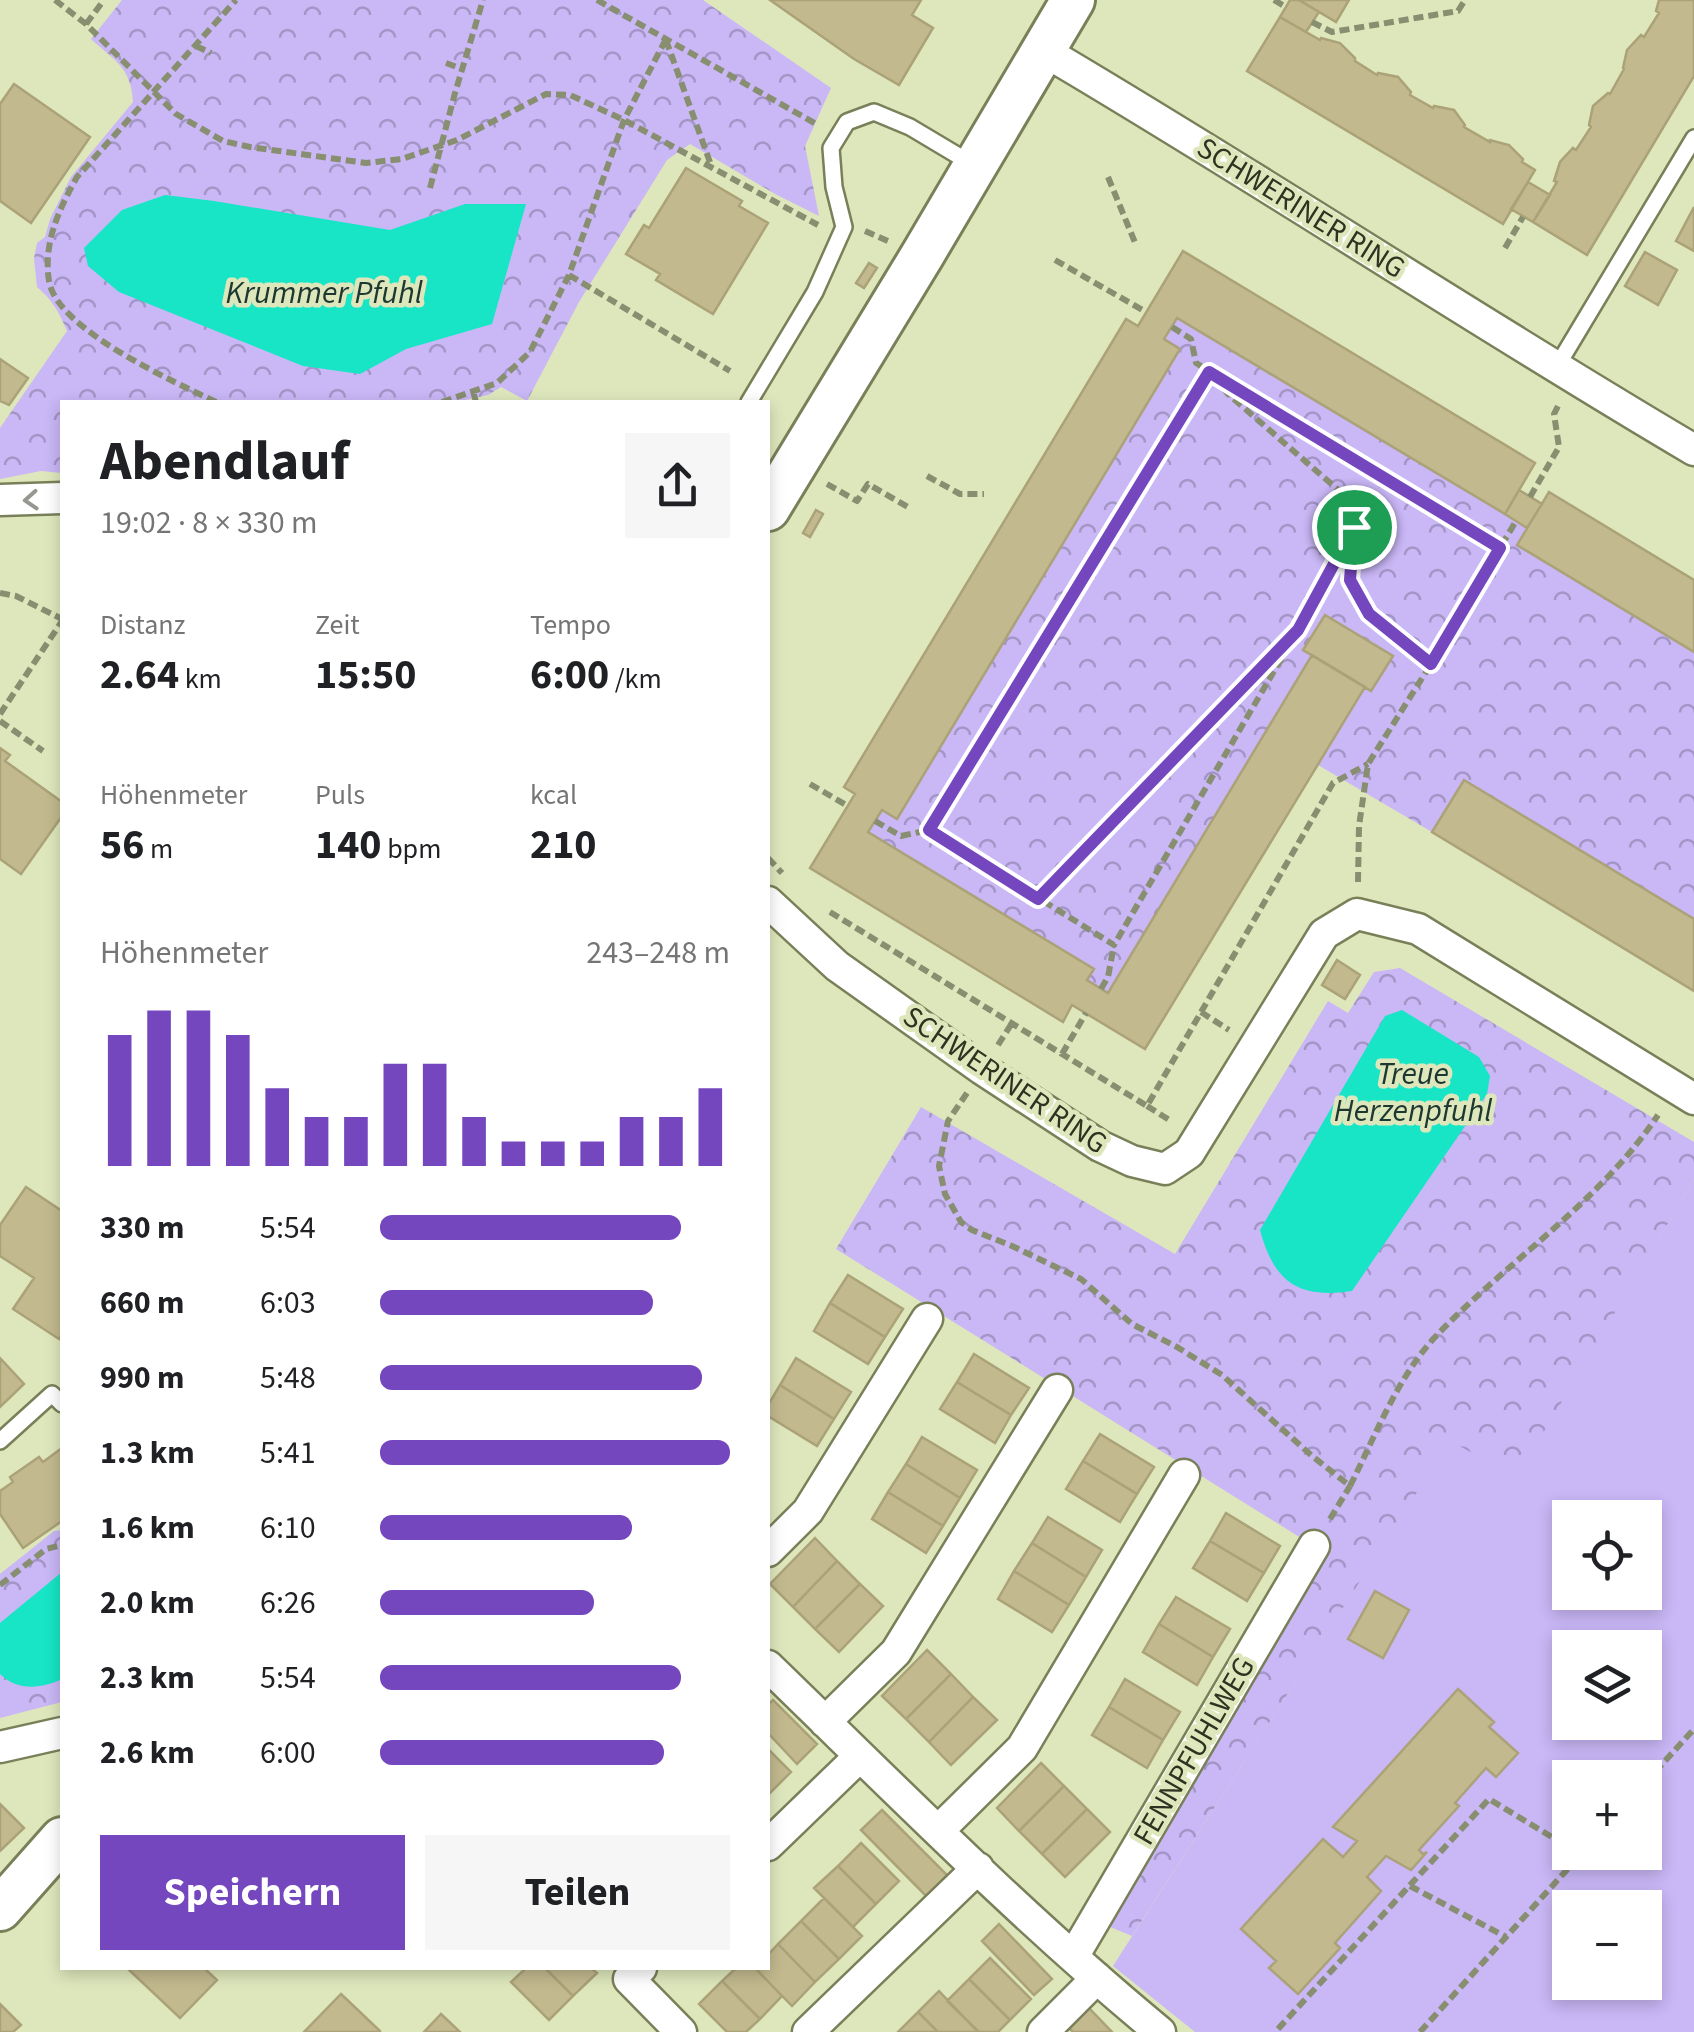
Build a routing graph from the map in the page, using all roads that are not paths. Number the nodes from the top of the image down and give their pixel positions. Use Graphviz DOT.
graph roads {
  1 [pos="1073,0"];
  2 [pos="1044,51"];
  3 [pos="1694,138"];
  4 [pos="976,166"];
  5 [pos="1564,373"];
  6 [pos="750,400"];
  7 [pos="1694,450"];
  8 [pos="60,498"];
  9 [pos="0,500"];
  10 [pos="770,506"];
  11 [pos="770,904"];
  12 [pos="1694,1099"];
  13 [pos="927,1318"];
  14 [pos="1057,1390"];
  15 [pos="60,1402"];
  16 [pos="0,1442"];
  17 [pos="1184,1475"];
  18 [pos="1314,1546"];
  19 [pos="770,1549"];
  20 [pos="770,1668"];
  21 [pos="826,1722"];
  22 [pos="60,1734"];
  23 [pos="0,1747"];
  24 [pos="860,1756"];
  25 [pos="938,1831"];
  26 [pos="60,1841"];
  27 [pos="770,1843"];
  28 [pos="978,1868"];
  29 [pos="0,1909"];
  30 [pos="1074,1956"];
  31 [pos="638,1970"];
  32 [pos="1097,1978"];
  33 [pos="682,2032"];
  34 [pos="808,2032"];
  35 [pos="1042,2032"];
  36 [pos="1160,2032"];
  1 -- 2 [label="main road"];
  2 -- 4 [label="main road"];
  2 -- 5 [label="street, SCHWERINER RING"];
  3 -- 5 [label="lane"];
  4 -- 6 [label="lane"];
  4 -- 10 [label="main road"];
  5 -- 7 [label="street, SCHWERINER RING"];
  8 -- 9 [label="street, one-way"];
  11 -- 12 [label="street, SCHWERINER RING"];
  13 -- 19 [label="street"];
  14 -- 21 [label="street"];
  15 -- 16 [label="lane"];
  17 -- 25 [label="street"];
  18 -- 30 [label="street, FENNPFUHLWEG"];
  20 -- 21 [label="street"];
  21 -- 24 [label="street"];
  22 -- 23 [label="street"];
  24 -- 25 [label="street"];
  24 -- 27 [label="street"];
  25 -- 28 [label="street"];
  26 -- 29 [label="main road"];
  28 -- 30 [label="street"];
  28 -- 34 [label="street"];
  30 -- 32 [label="street"];
  31 -- 33 [label="street"];
  32 -- 35 [label="street"];
  32 -- 36 [label="street"];
}
